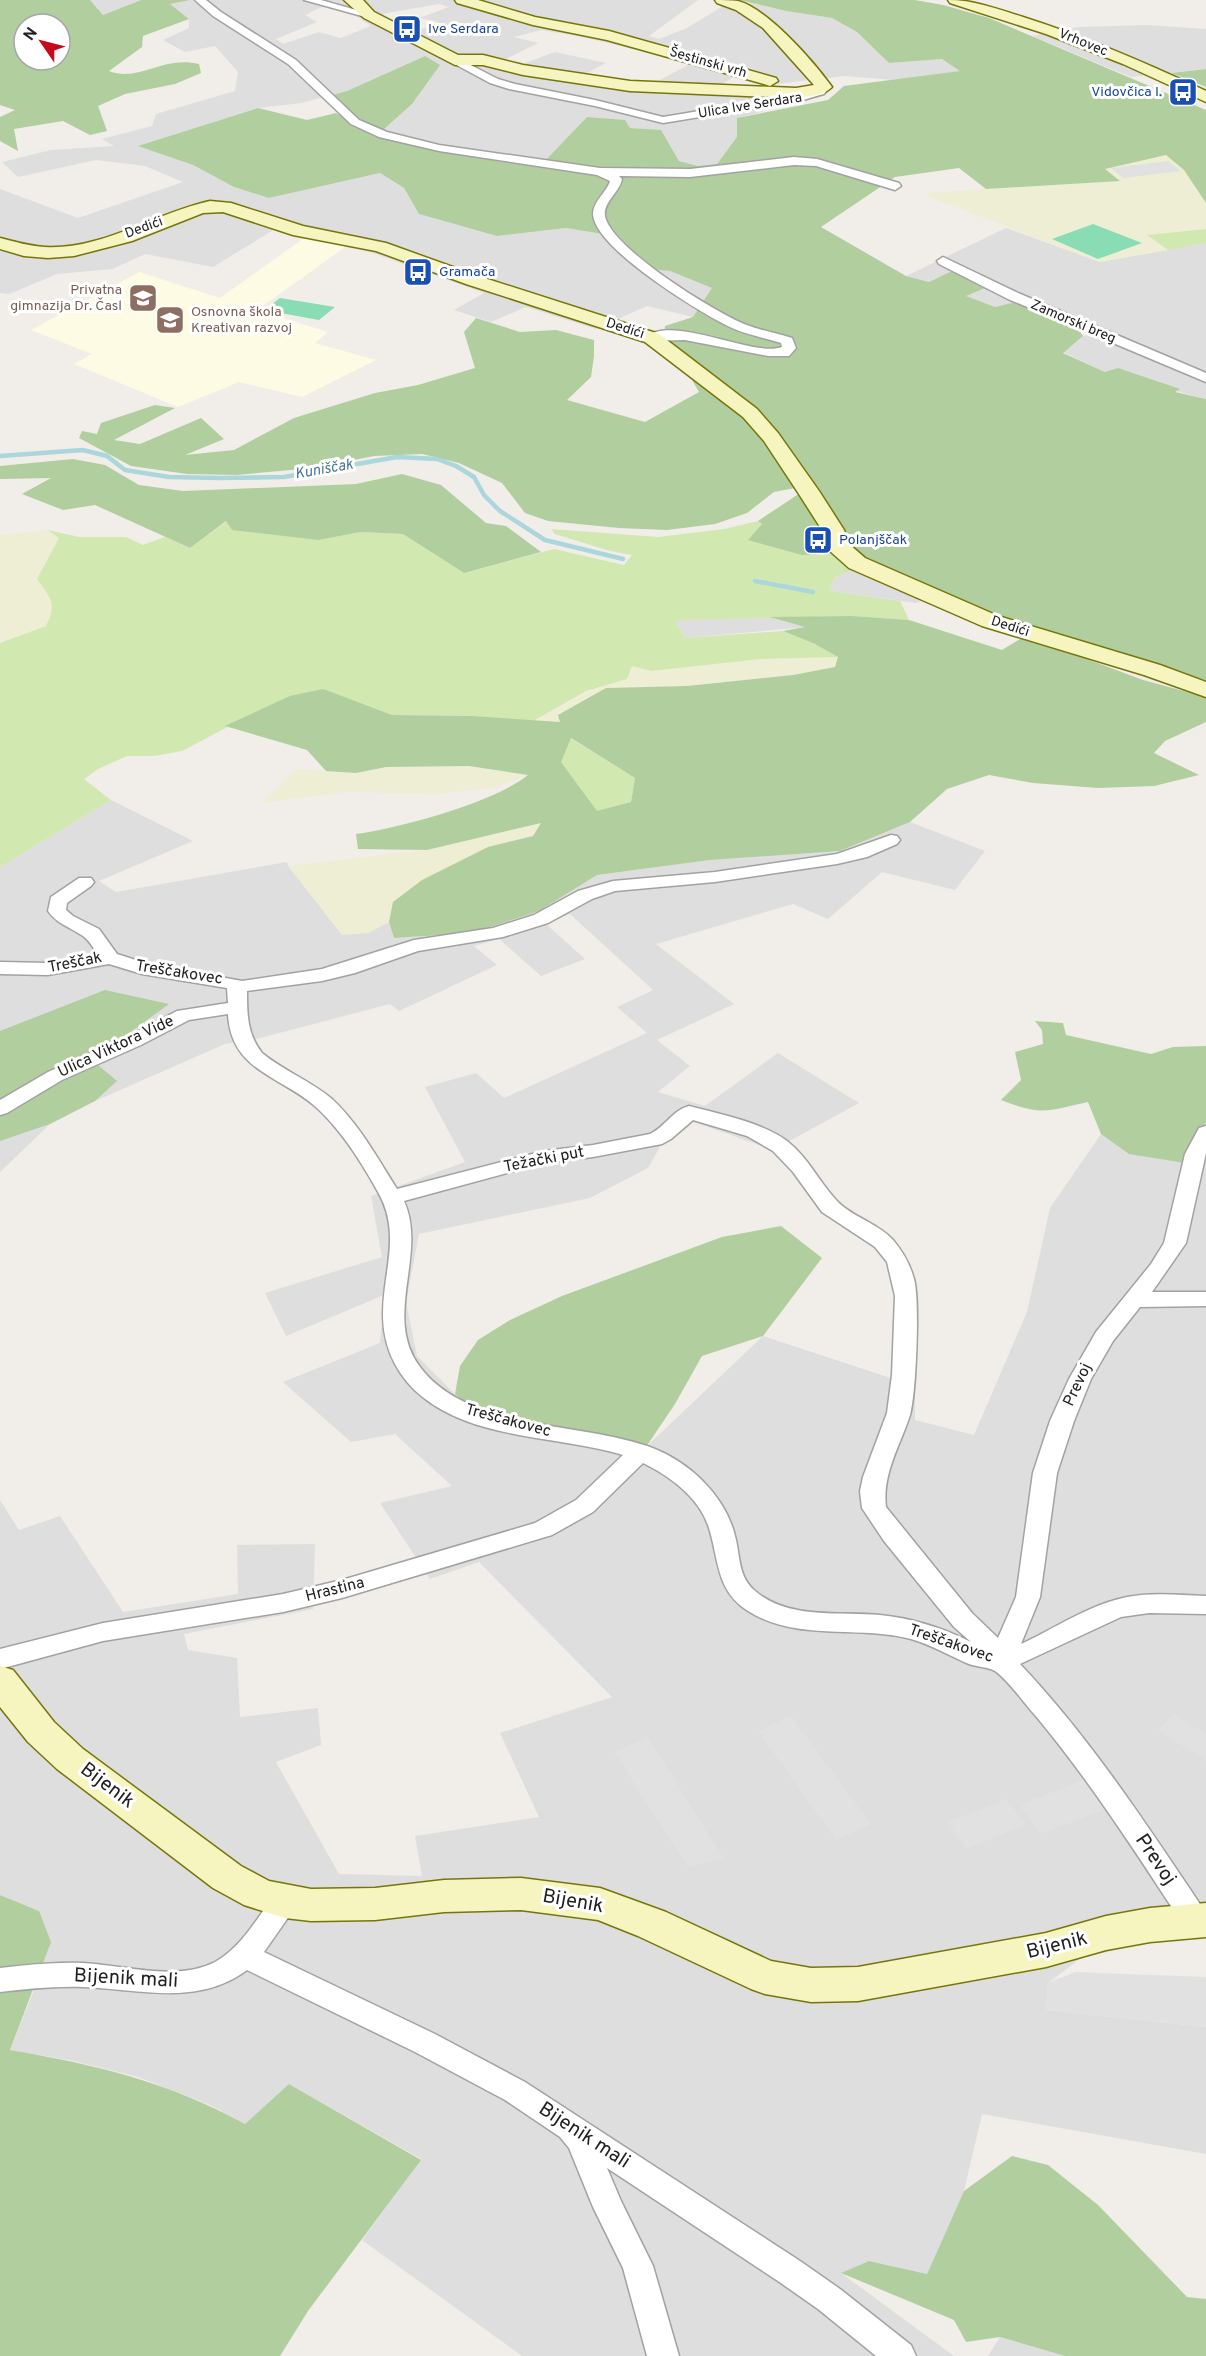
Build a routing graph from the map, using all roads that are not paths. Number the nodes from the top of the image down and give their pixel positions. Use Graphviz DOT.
graph roads {
  1 [pos="200,0"];
  2 [pos="309,0"];
  3 [pos="351,0"];
  4 [pos="462,0"];
  5 [pos="722,0"];
  6 [pos="955,0"];
  7 [pos="369,15"];
  8 [pos="455,60"];
  9 [pos="824,87"];
  10 [pos="1206,98"];
  11 [pos="600,172"];
  12 [pos="895,186"];
  13 [pos="0,243"];
  14 [pos="943,261"];
  15 [pos="652,338"];
  16 [pos="1206,378"];
  17 [pos="1206,690"];
  18 [pos="891,840"];
  19 [pos="85,882"];
  20 [pos="110,958"];
  21 [pos="0,968"];
  22 [pos="238,997"];
  23 [pos="0,1108"];
  24 [pos="1206,1132"];
  25 [pos="392,1197"];
  26 [pos="1206,1299"];
  27 [pos="1133,1300"];
  28 [pos="640,1452"];
  29 [pos="1206,1605"];
  30 [pos="0,1659"];
  31 [pos="1001,1661"];
  32 [pos="0,1680"];
  33 [pos="285,1902"];
  34 [pos="1201,1920"];
  35 [pos="245,1956"];
  36 [pos="0,1980"];
  37 [pos="568,2125"];
  38 [pos="663,2356"];
  39 [pos="900,2356"];
  1 -- 11 [label="street"];
  2 -- 7 [label="street, Ulica Ive Serdara"];
  3 -- 7 [label="street, Ulica Ive Serdara"];
  4 -- 9 [label="street, Šestinski vrh"];
  5 -- 9 [label="street"];
  6 -- 10 [label="street, Vrhovec"];
  7 -- 8 [label="street, Ulica Ive Serdara"];
  8 -- 9 [label="street, Ulica Ive Serdara"];
  8 -- 9 [label="street, Ulica Ive Serdara"];
  11 -- 12 [label="street"];
  11 -- 15 [label="street"];
  13 -- 15 [label="street, Dedići"];
  14 -- 16 [label="street, Zamorski breg"];
  15 -- 17 [label="street, Dedići"];
  18 -- 22 [label="street, Ulica Viktora Vide"];
  19 -- 20 [label="street, Treščak"];
  20 -- 21 [label="street, Treščak"];
  20 -- 22 [label="street, Treščakovec"];
  22 -- 23 [label="street, Ulica Viktora Vide"];
  22 -- 25 [label="street, Treščakovec"];
  24 -- 27 [label="street, Prevoj"];
  25 -- 28 [label="street, Treščakovec"];
  25 -- 31 [label="street, Težački put"];
  26 -- 27 [label="street"];
  27 -- 31 [label="street, Prevoj"];
  28 -- 30 [label="street, Hrastina"];
  28 -- 31 [label="street, Treščakovec"];
  29 -- 31 [label="street"];
  31 -- 34 [label="street, Prevoj"];
  32 -- 33 [label="street, Bijenik"];
  33 -- 34 [label="street, Bijenik"];
  33 -- 35 [label="street, Bijenik mali"];
  35 -- 36 [label="street, Bijenik mali"];
  35 -- 37 [label="street, Bijenik mali"];
  37 -- 38 [label="street"];
  37 -- 39 [label="street, Bijenik mali"];
}
